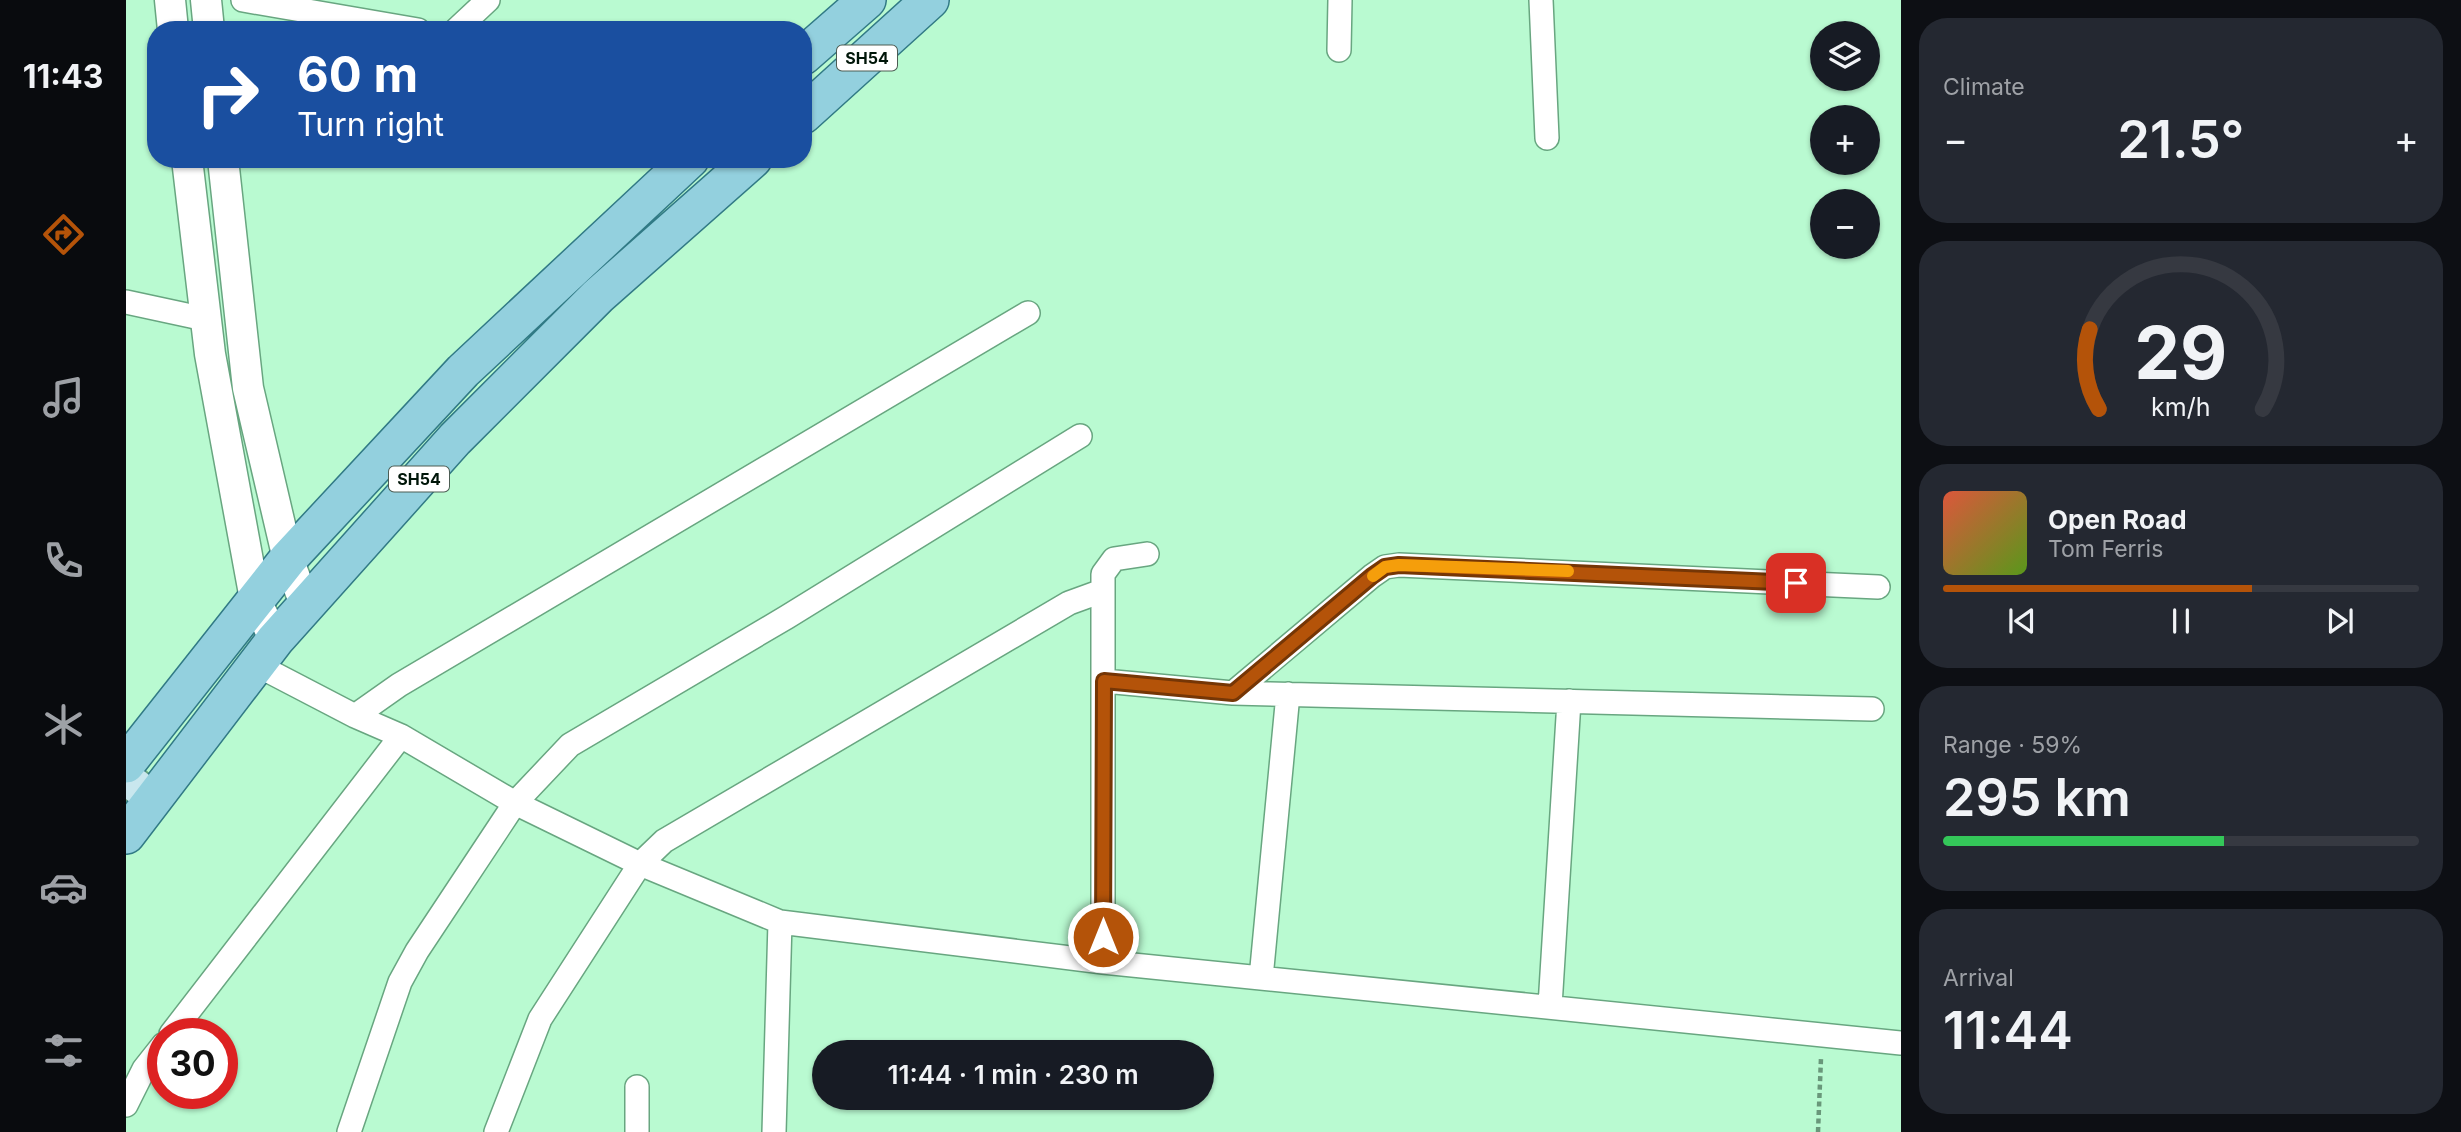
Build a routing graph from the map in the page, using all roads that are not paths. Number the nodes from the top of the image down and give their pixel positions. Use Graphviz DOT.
graph roads {
  1 [pos="170,0"];
  2 [pos="206,0"];
  3 [pos="243,0"];
  4 [pos="488,0"];
  5 [pos="867,0"];
  6 [pos="930,0"];
  7 [pos="1340,0"];
  8 [pos="1541,0"];
  9 [pos="172,21"];
  10 [pos="208,21"];
  11 [pos="366,21"];
  12 [pos="466,21"];
  13 [pos="812,48"];
  14 [pos="1339,50"];
  15 [pos="812,107"];
  16 [pos="1548,138"];
  17 [pos="188,168"];
  18 [pos="224,168"];
  19 [pos="680,168"];
  20 [pos="743,168"];
  21 [pos="126,302"];
  22 [pos="1028,313"];
  23 [pos="205,319"];
  24 [pos="1080,436"];
  25 [pos="1147,555"];
  26 [pos="288,559"];
  27 [pos="1878,587"];
  28 [pos="1102,591"];
  29 [pos="255,599"];
  30 [pos="305,604"];
  31 [pos="266,652"];
  32 [pos="1104,681"];
  33 [pos="1233,693"];
  34 [pos="1288,694"];
  35 [pos="1569,701"];
  36 [pos="1872,709"];
  37 [pos="355,716"];
  38 [pos="401,736"];
  39 [pos="126,764"];
  40 [pos="140,789"];
  41 [pos="515,803"];
  42 [pos="127,833"];
  43 [pos="640,863"];
  44 [pos="780,922"];
  45 [pos="1103,962"];
  46 [pos="1261,978"];
  47 [pos="1550,1006"];
  48 [pos="183,1018"];
  49 [pos="1901,1043"];
  50 [pos="147,1066"];
  51 [pos="637,1087"];
  52 [pos="126,1105"];
  53 [pos="349,1132"];
  54 [pos="496,1132"];
  55 [pos="637,1132"];
  56 [pos="774,1132"];
  1 -- 9 [label="street"];
  2 -- 10 [label="street"];
  3 -- 11 [label="street"];
  4 -- 12 [label="street"];
  5 -- 13 [label="main road, SH54"];
  6 -- 15 [label="main road, SH54"];
  7 -- 14 [label="street"];
  8 -- 16 [label="street"];
  17 -- 23 [label="street"];
  18 -- 26 [label="street"];
  19 -- 26 [label="main road, SH54"];
  20 -- 30 [label="main road, SH54"];
  21 -- 23 [label="street"];
  22 -- 37 [label="street"];
  23 -- 29 [label="street"];
  24 -- 41 [label="street"];
  25 -- 28 [label="street"];
  26 -- 29 [label="main road, SH54"];
  26 -- 30 [label="street"];
  27 -- 33 [label="street"];
  28 -- 32 [label="street"];
  28 -- 43 [label="street"];
  29 -- 31 [label="street"];
  29 -- 39 [label="main road, SH54"];
  30 -- 31 [label="main road, SH54"];
  31 -- 37 [label="street"];
  31 -- 40 [label="main road, SH54"];
  32 -- 33 [label="street"];
  32 -- 45 [label="street"];
  33 -- 34 [label="street"];
  34 -- 35 [label="street"];
  34 -- 46 [label="street"];
  35 -- 36 [label="street"];
  35 -- 47 [label="street"];
  37 -- 38 [label="street"];
  38 -- 41 [label="street"];
  38 -- 48 [label="street"];
  40 -- 42 [label="main road, SH54"];
  41 -- 43 [label="street"];
  41 -- 53 [label="street"];
  43 -- 44 [label="street"];
  43 -- 54 [label="street"];
  44 -- 45 [label="street"];
  44 -- 56 [label="street"];
  45 -- 46 [label="street"];
  46 -- 47 [label="street"];
  47 -- 49 [label="street"];
  50 -- 52 [label="street"];
  51 -- 55 [label="street"];
}
